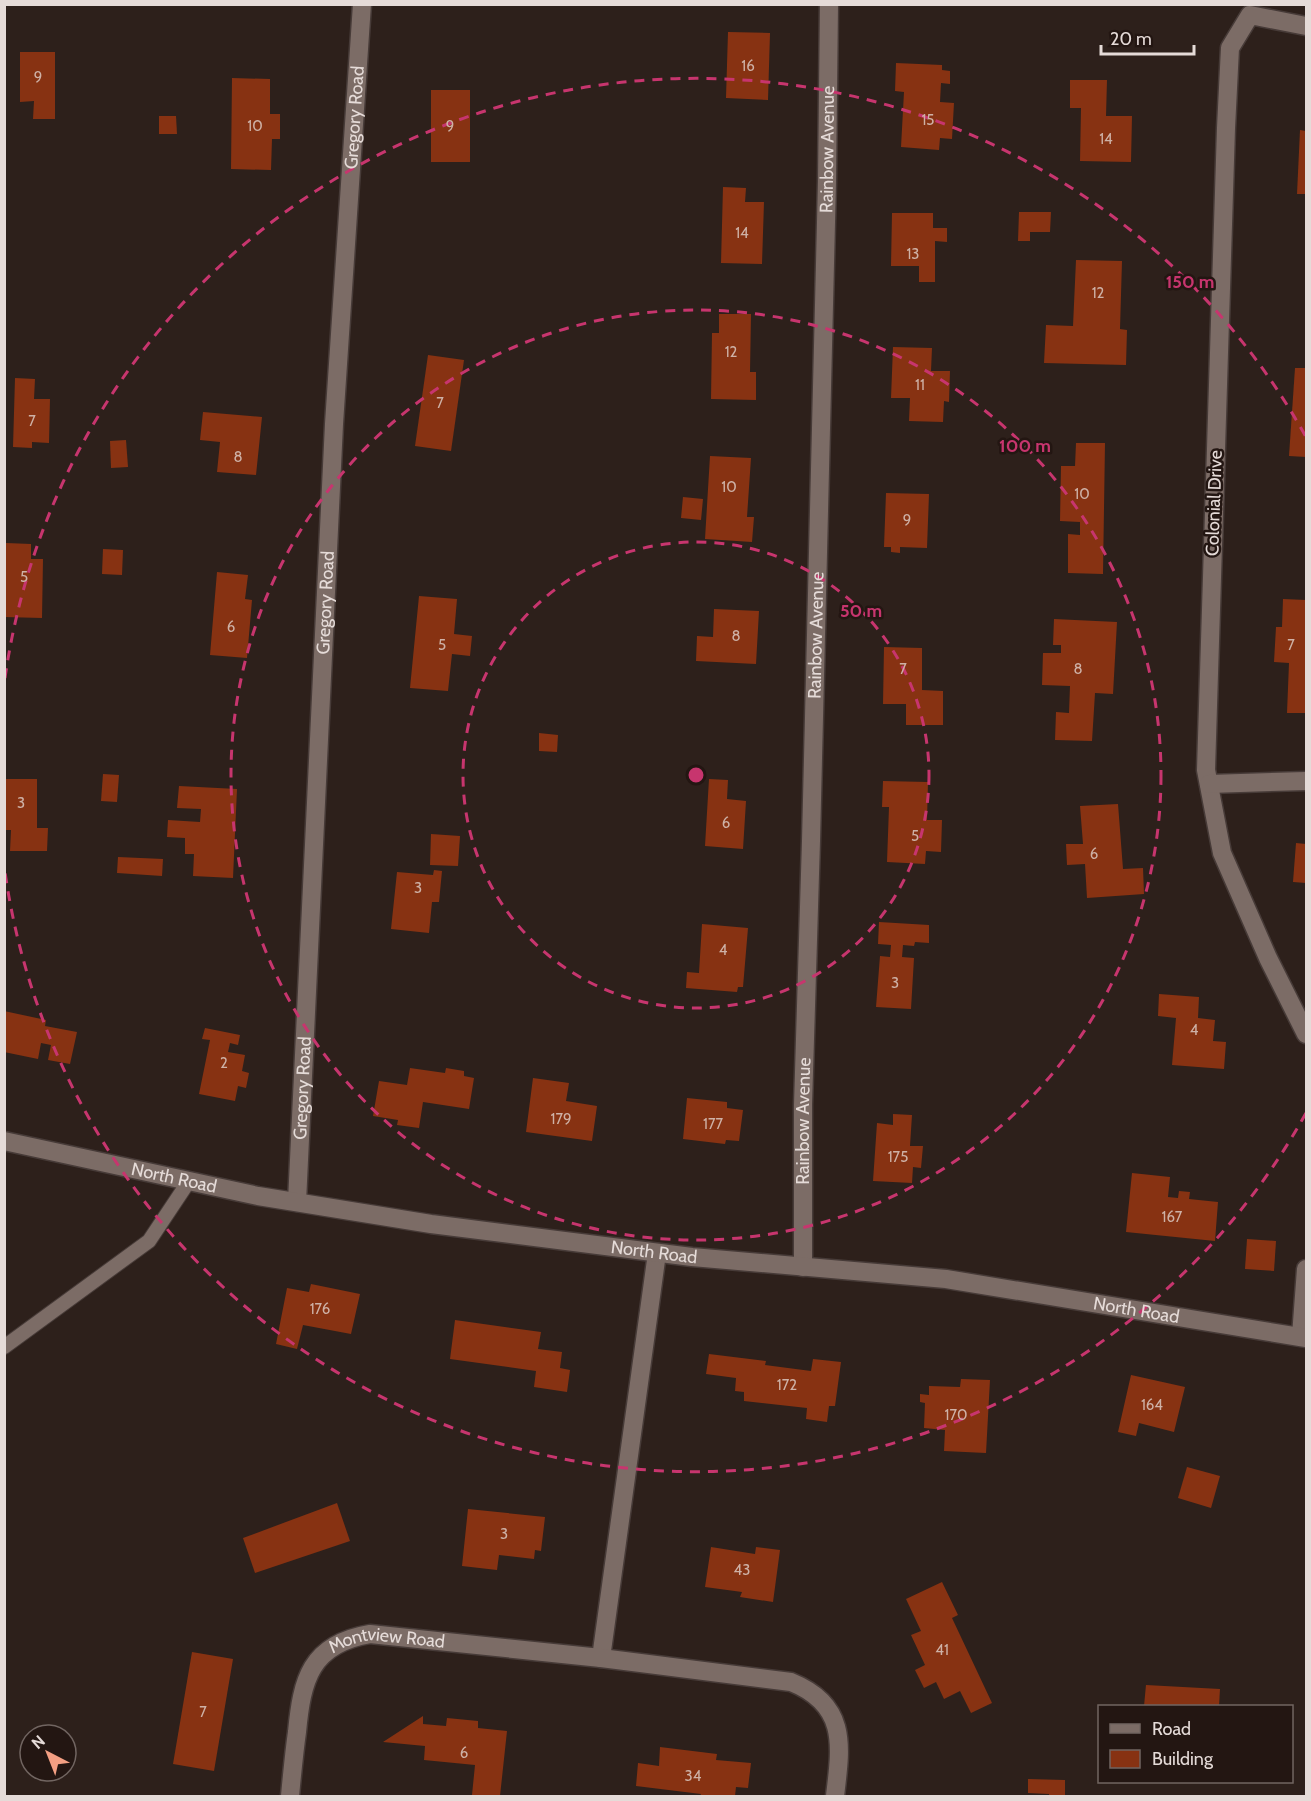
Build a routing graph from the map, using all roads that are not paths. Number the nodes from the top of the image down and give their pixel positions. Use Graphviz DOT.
graph roads {
  1 [pos="362,4"];
  2 [pos="829,4"];
  3 [pos="1306,26"];
  4 [pos="1306,781"];
  5 [pos="1209,784"];
  6 [pos="1306,1034"];
  7 [pos="4,1141"];
  8 [pos="189,1181"];
  9 [pos="297,1202"];
  10 [pos="657,1252"];
  11 [pos="803,1267"];
  12 [pos="1306,1269"];
  13 [pos="1304,1337"];
  14 [pos="4,1347"];
  15 [pos="601,1658"];
  16 [pos="290,1797"];
  17 [pos="835,1797"];
  1 -- 9 [label="street, Gregory Road"];
  2 -- 11 [label="street, Rainbow Avenue"];
  3 -- 5 [label="street, Colonial Drive"];
  4 -- 5 [label="street"];
  5 -- 6 [label="street, Colonial Drive"];
  7 -- 8 [label="street, North Road"];
  8 -- 9 [label="street, North Road"];
  8 -- 14 [label="lane"];
  9 -- 10 [label="street, North Road"];
  10 -- 11 [label="street, North Road"];
  10 -- 15 [label="street"];
  11 -- 13 [label="street, North Road"];
  12 -- 13 [label="street"];
  15 -- 16 [label="street, Montview Road"];
  15 -- 17 [label="street, Montview Road"];
}
